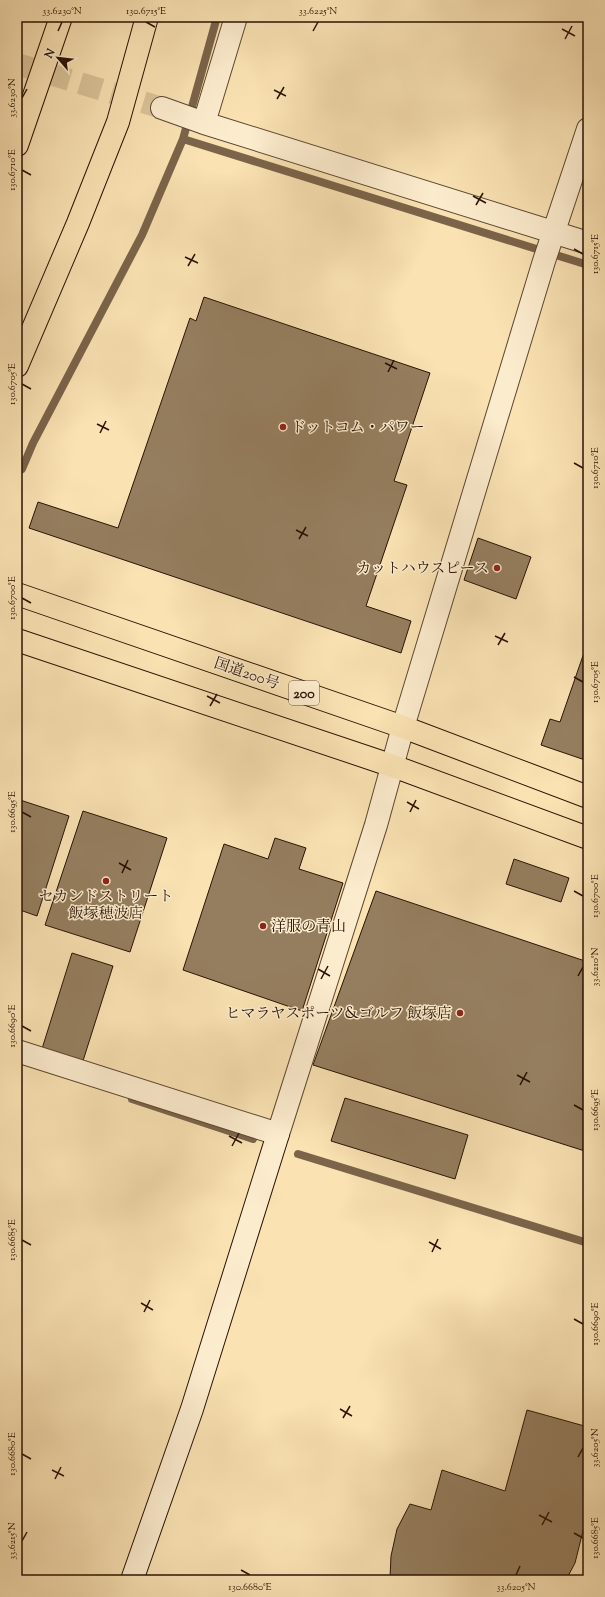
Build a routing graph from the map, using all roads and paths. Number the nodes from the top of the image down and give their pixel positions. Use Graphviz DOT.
graph roads {
  1 [pos="61,17"];
  2 [pos="147,17"];
  3 [pos="236,17"];
  4 [pos="588,129"];
  5 [pos="17,146"];
  6 [pos="588,244"];
  7 [pos="549,246"];
  8 [pos="17,366"];
  9 [pos="17,594"];
  10 [pos="17,640"];
  11 [pos="403,727"];
  12 [pos="392,766"];
  13 [pos="588,797"];
  14 [pos="588,838"];
  15 [pos="17,1051"];
  16 [pos="278,1134"];
  17 [pos="132,1580"];
  1 -- 5 [label="highway"];
  2 -- 8 [label="highway"];
  3 -- 7 [label="street"];
  4 -- 7 [label="street"];
  6 -- 7 [label="street"];
  7 -- 11 [label="street"];
  9 -- 11 [label="highway, 国道200号 / 200"];
  10 -- 12 [label="highway"];
  11 -- 12 [label="street"];
  11 -- 13 [label="highway, 国道200号 / 200"];
  12 -- 14 [label="highway"];
  12 -- 16 [label="street"];
  15 -- 16 [label="street"];
  16 -- 17 [label="street"];
}
